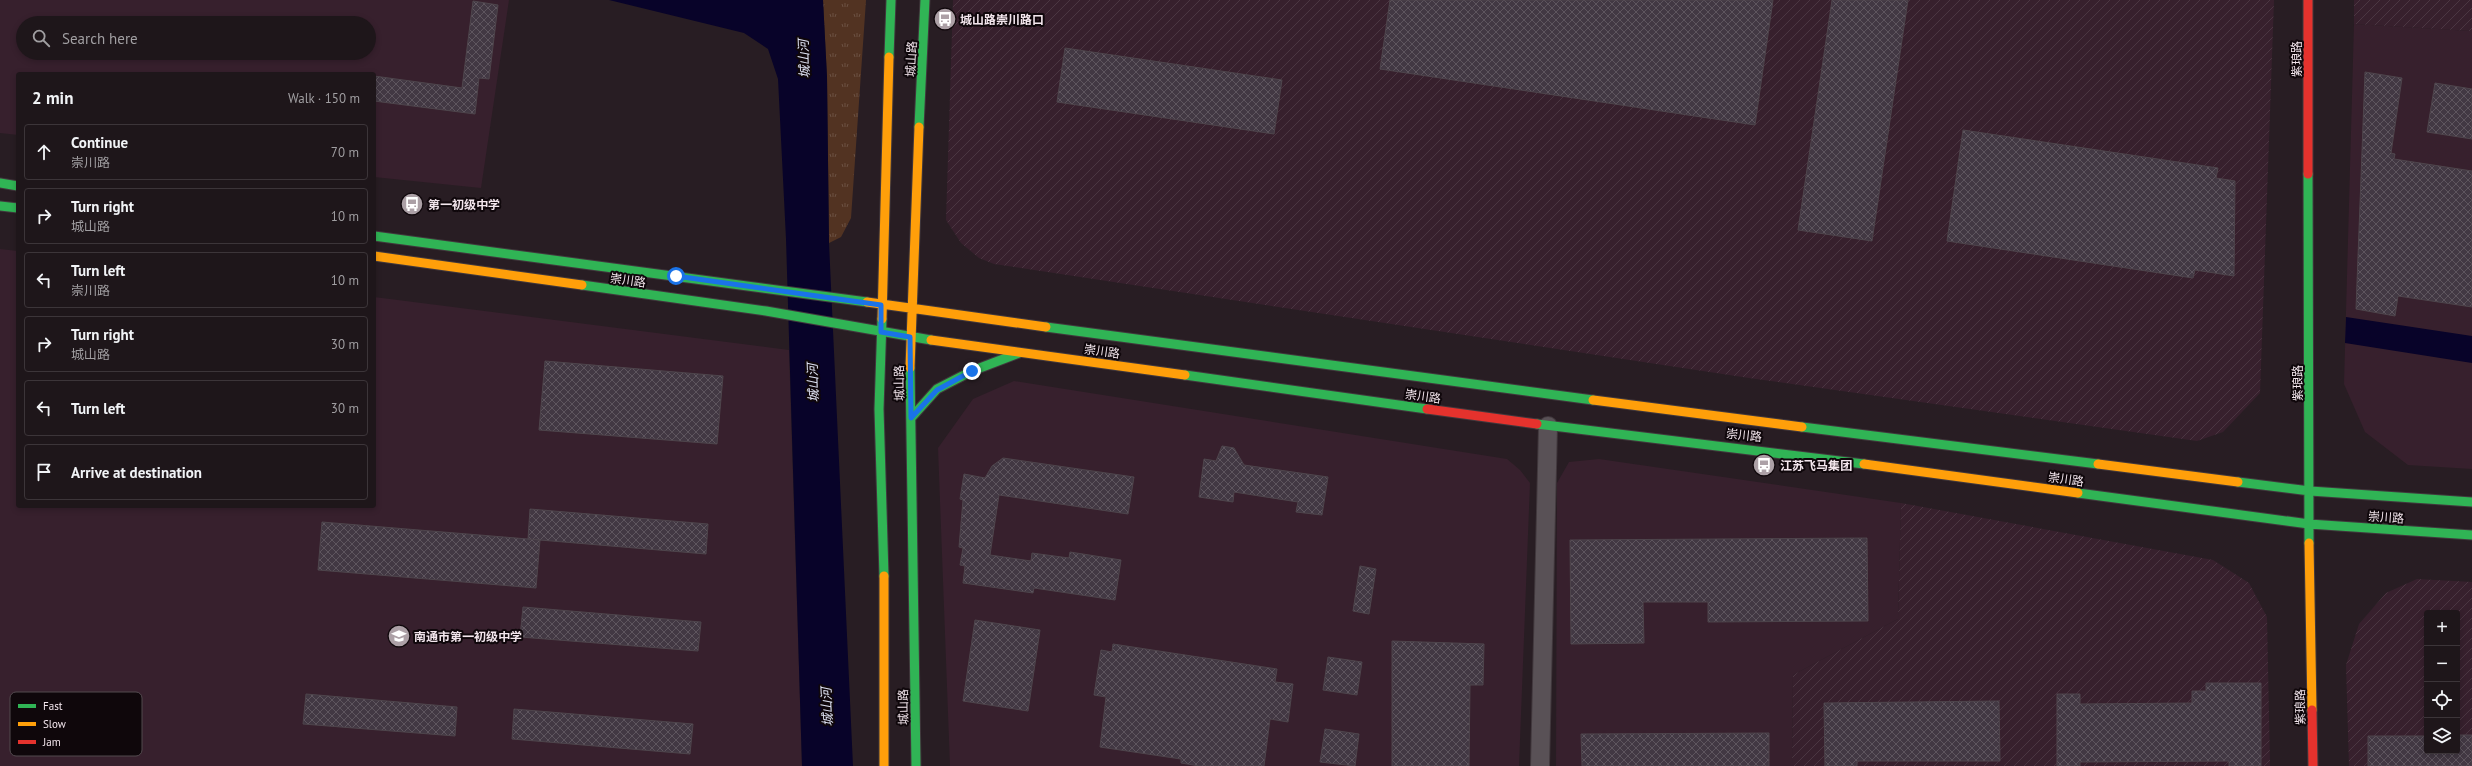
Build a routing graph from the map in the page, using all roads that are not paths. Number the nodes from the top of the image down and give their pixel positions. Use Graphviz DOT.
graph roads {
  1 [pos="891,0"];
  2 [pos="925,0"];
  3 [pos="2308,0"];
  4 [pos="0,183"];
  5 [pos="16,186"];
  6 [pos="0,206"];
  7 [pos="16,208"];
  8 [pos="376,236"];
  9 [pos="376,256"];
  10 [pos="881,305"];
  11 [pos="911,308"];
  12 [pos="881,332"];
  13 [pos="910,337"];
  14 [pos="1021,352"];
  15 [pos="911,418"];
  16 [pos="1548,426"];
  17 [pos="2310,491"];
  18 [pos="2472,502"];
  19 [pos="2309,524"];
  20 [pos="2472,535"];
  21 [pos="884,766"];
  22 [pos="916,766"];
  23 [pos="1540,766"];
  24 [pos="2313,766"];
  1 -- 10 [label="main road, 城山路"];
  2 -- 11 [label="main road, 城山路"];
  3 -- 17 [label="main road, 紫琅路"];
  4 -- 5 [label="main road"];
  6 -- 7 [label="main road"];
  8 -- 10 [label="main road, 崇川路"];
  9 -- 12 [label="main road, 崇川路"];
  10 -- 11 [label="main road, 崇川路"];
  10 -- 12 [label="main road, 城山路"];
  11 -- 13 [label="main road, 城山路"];
  11 -- 17 [label="main road, 崇川路"];
  12 -- 13 [label="main road, 崇川路"];
  12 -- 21 [label="main road, 城山路"];
  13 -- 14 [label="main road, 崇川路"];
  13 -- 15 [label="main road, 城山路"];
  14 -- 15 [label="main road"];
  14 -- 16 [label="main road, 崇川路"];
  15 -- 22 [label="main road, 城山路"];
  16 -- 19 [label="main road, 崇川路"];
  16 -- 23 [label="street"];
  17 -- 18 [label="main road, 崇川路"];
  17 -- 19 [label="main road, 紫琅路"];
  19 -- 20 [label="main road, 崇川路"];
  19 -- 24 [label="main road, 紫琅路"];
}
